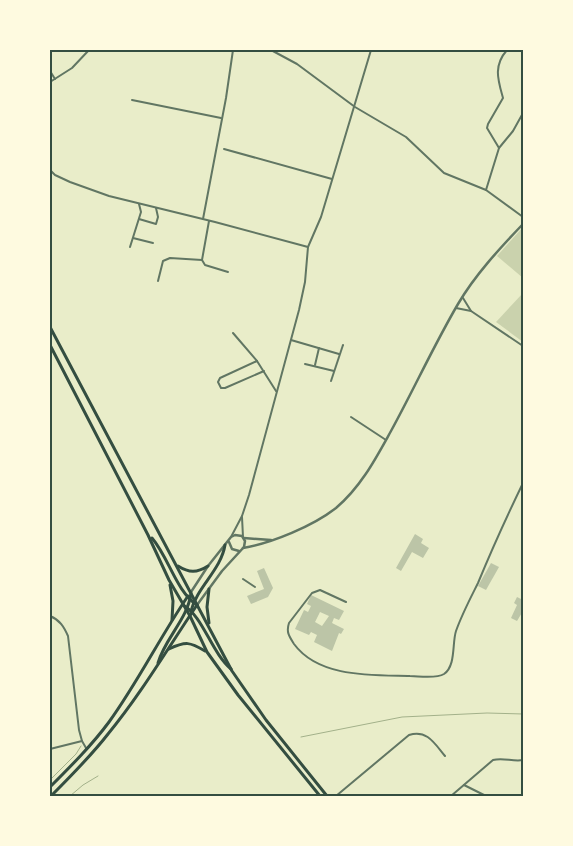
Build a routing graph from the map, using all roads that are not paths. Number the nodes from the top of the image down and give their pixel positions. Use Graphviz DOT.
graph roads {
  1 [pos="89,50"];
  2 [pos="233,50"];
  3 [pos="271,50"];
  4 [pos="371,50"];
  5 [pos="507,50"];
  6 [pos="50,71"];
  7 [pos="55,79"];
  8 [pos="50,82"];
  9 [pos="132,100"];
  10 [pos="355,107"];
  11 [pos="523,113"];
  12 [pos="221,118"];
  13 [pos="499,148"];
  14 [pos="224,149"];
  15 [pos="50,170"];
  16 [pos="332,179"];
  17 [pos="486,190"];
  18 [pos="139,204"];
  19 [pos="156,208"];
  20 [pos="523,216"];
  21 [pos="139,219"];
  22 [pos="203,219"];
  23 [pos="209,220"];
  24 [pos="523,224"];
  25 [pos="133,238"];
  26 [pos="153,243"];
  27 [pos="130,247"];
  28 [pos="308,247"];
  29 [pos="202,260"];
  30 [pos="228,272"];
  31 [pos="158,281"];
  32 [pos="462,297"];
  33 [pos="456,308"];
  34 [pos="471,310"];
  35 [pos="50,327"];
  36 [pos="233,333"];
  37 [pos="290,340"];
  38 [pos="50,344"];
  39 [pos="342,345"];
  40 [pos="523,346"];
  41 [pos="319,348"];
  42 [pos="340,354"];
  43 [pos="257,360"];
  44 [pos="305,364"];
  45 [pos="314,366"];
  46 [pos="264,371"];
  47 [pos="334,371"];
  48 [pos="331,381"];
  49 [pos="276,391"];
  50 [pos="351,417"];
  51 [pos="386,440"];
  52 [pos="523,483"];
  53 [pos="242,516"];
  54 [pos="148,535"];
  55 [pos="231,537"];
  56 [pos="244,538"];
  57 [pos="272,540"];
  58 [pos="229,542"];
  59 [pos="225,545"];
  60 [pos="242,549"];
  61 [pos="176,565"];
  62 [pos="208,566"];
  63 [pos="243,579"];
  64 [pos="169,580"];
  65 [pos="255,587"];
  66 [pos="209,589"];
  67 [pos="191,592"];
  68 [pos="191,600"];
  69 [pos="346,602"];
  70 [pos="182,605"];
  71 [pos="197,605"];
  72 [pos="189,610"];
  73 [pos="50,616"];
  74 [pos="190,616"];
  75 [pos="172,620"];
  76 [pos="209,626"];
  77 [pos="169,649"];
  78 [pos="207,652"];
  79 [pos="158,663"];
  80 [pos="232,671"];
  81 [pos="82,741"];
  82 [pos="50,749"];
  83 [pos="86,749"];
  84 [pos="446,756"];
  85 [pos="523,760"];
  86 [pos="464,785"];
  87 [pos="50,787"];
  88 [pos="51,796"];
  89 [pos="320,796"];
  90 [pos="327,796"];
  91 [pos="336,796"];
  92 [pos="451,796"];
  93 [pos="486,796"];
  1 -- 7 [label="street"];
  2 -- 12 [label="street"];
  3 -- 10 [label="street"];
  4 -- 10 [label="street"];
  5 -- 13 [label="street"];
  6 -- 7 [label="street"];
  7 -- 8 [label="street"];
  9 -- 12 [label="street"];
  10 -- 16 [label="street"];
  10 -- 17 [label="street"];
  11 -- 13 [label="street"];
  12 -- 22 [label="street"];
  13 -- 17 [label="street"];
  14 -- 16 [label="street"];
  15 -- 18 [label="street"];
  16 -- 28 [label="street"];
  17 -- 20 [label="street"];
  18 -- 19 [label="street"];
  18 -- 21 [label="street"];
  19 -- 21 [label="street"];
  19 -- 22 [label="street"];
  21 -- 25 [label="street"];
  22 -- 23 [label="street"];
  23 -- 28 [label="street"];
  23 -- 29 [label="street"];
  24 -- 32 [label="street"];
  25 -- 26 [label="street"];
  25 -- 27 [label="street"];
  28 -- 37 [label="street"];
  29 -- 30 [label="street"];
  29 -- 31 [label="street"];
  32 -- 33 [label="street"];
  32 -- 34 [label="street"];
  33 -- 34 [label="street"];
  33 -- 51 [label="street"];
  34 -- 40 [label="street"];
  35 -- 61 [label="main road"];
  36 -- 43 [label="street"];
  37 -- 41 [label="street"];
  37 -- 49 [label="street"];
  38 -- 54 [label="main road"];
  39 -- 42 [label="street"];
  41 -- 42 [label="street"];
  41 -- 45 [label="street"];
  42 -- 47 [label="street"];
  43 -- 46 [label="street"];
  43 -- 46 [label="street"];
  44 -- 45 [label="street"];
  45 -- 47 [label="street"];
  46 -- 49 [label="street"];
  47 -- 48 [label="street"];
  49 -- 53 [label="street"];
  50 -- 51 [label="street"];
  51 -- 57 [label="street"];
  52 -- 69 [label="street"];
  53 -- 55 [label="street"];
  53 -- 56 [label="street"];
  54 -- 64 [label="main road"];
  54 -- 68 [label="main road"];
  55 -- 56 [label="street"];
  55 -- 58 [label="street"];
  56 -- 57 [label="street"];
  56 -- 60 [label="street"];
  57 -- 60 [label="street"];
  58 -- 59 [label="street"];
  58 -- 60 [label="street"];
  59 -- 62 [label="street"];
  59 -- 68 [label="main road"];
  60 -- 66 [label="street"];
  61 -- 62 [label="main road"];
  61 -- 67 [label="main road"];
  62 -- 67 [label="street"];
  63 -- 65 [label="street"];
  64 -- 70 [label="main road"];
  64 -- 75 [label="main road"];
  66 -- 71 [label="street"];
  66 -- 76 [label="main road"];
  67 -- 68 [label="main road"];
  67 -- 68 [label="main road"];
  68 -- 70 [label="main road"];
  68 -- 71 [label="main road"];
  68 -- 72 [label="main road"];
  70 -- 72 [label="main road"];
  70 -- 75 [label="main road"];
  71 -- 72 [label="main road"];
  71 -- 76 [label="main road"];
  72 -- 74 [label="main road"];
  72 -- 74 [label="main road"];
  72 -- 79 [label="main road"];
  72 -- 80 [label="main road"];
  73 -- 81 [label="street"];
  74 -- 77 [label="main road"];
  74 -- 78 [label="main road"];
  75 -- 83 [label="main road"];
  76 -- 80 [label="main road"];
  77 -- 78 [label="main road"];
  77 -- 79 [label="main road"];
  78 -- 89 [label="main road"];
  79 -- 88 [label="main road"];
  80 -- 90 [label="main road"];
  81 -- 82 [label="street"];
  81 -- 83 [label="street"];
  83 -- 87 [label="main road"];
  84 -- 91 [label="street"];
  85 -- 86 [label="street"];
  86 -- 92 [label="street"];
  86 -- 93 [label="street"];
}
